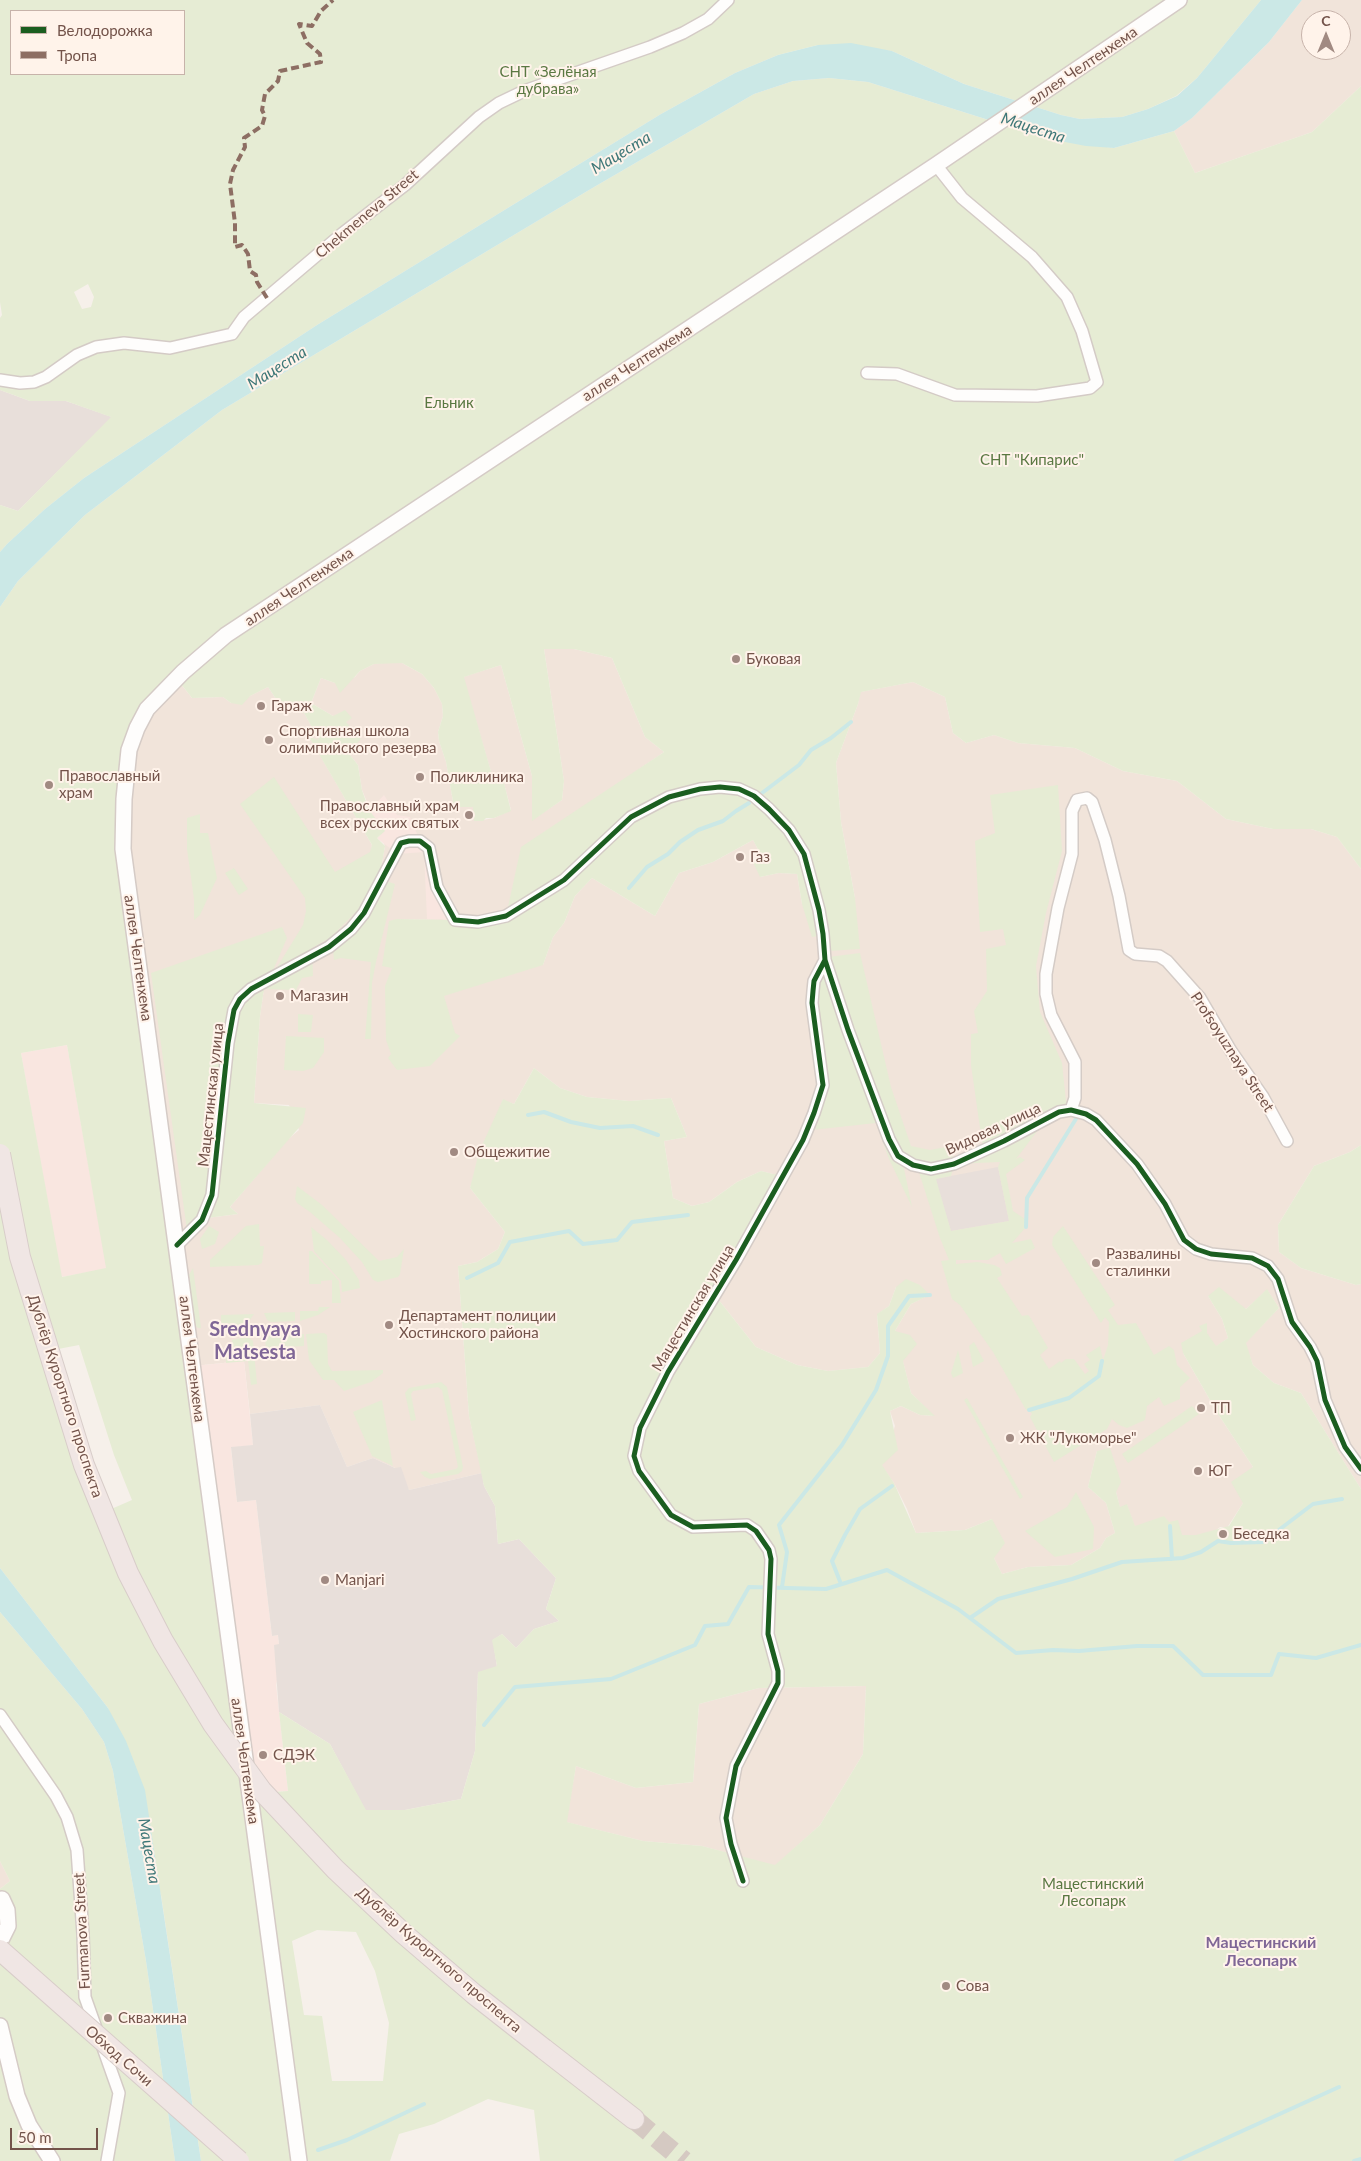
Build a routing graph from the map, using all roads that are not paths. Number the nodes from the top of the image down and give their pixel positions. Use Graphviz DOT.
graph roads {
  1 [pos="728,0"];
  2 [pos="1179,0"];
  3 [pos="936,165"];
  4 [pos="867,373"];
  5 [pos="0,380"];
  6 [pos="825,960"];
  7 [pos="1072,1110"];
  8 [pos="1287,1141"];
  9 [pos="0,1154"];
  10 [pos="913,1165"];
  11 [pos="177,1245"];
  12 [pos="1361,1469"];
  13 [pos="0,1715"];
  14 [pos="743,1881"];
  15 [pos="0,1901"];
  16 [pos="0,1942"];
  17 [pos="0,1950"];
  18 [pos="0,2026"];
  19 [pos="634,2119"];
  20 [pos="52,2161"];
  21 [pos="107,2161"];
  22 [pos="239,2161"];
  23 [pos="299,2161"];
  1 -- 5 [label="street, Chekmeneva Street"];
  2 -- 3 [label="main road, аллея Челтенхема"];
  3 -- 4 [label="street"];
  3 -- 11 [label="main road, аллея Челтенхема"];
  6 -- 10 [label="street, Мацестинская улица"];
  6 -- 11 [label="street, Мацестинская улица"];
  6 -- 14 [label="street, Мацестинская улица"];
  7 -- 8 [label="street, Profsoyuznaya Street"];
  7 -- 10 [label="street, Видовая улица"];
  7 -- 12 [label="street"];
  9 -- 19 [label="highway, Дублёр Курортного проспекта, bridge"];
  11 -- 23 [label="main road, аллея Челтенхема"];
  13 -- 21 [label="street, Furmanova Street"];
  15 -- 16 [label="main road"];
  17 -- 22 [label="highway, Обход Сочи, bridge"];
  18 -- 20 [label="main road"];
}
